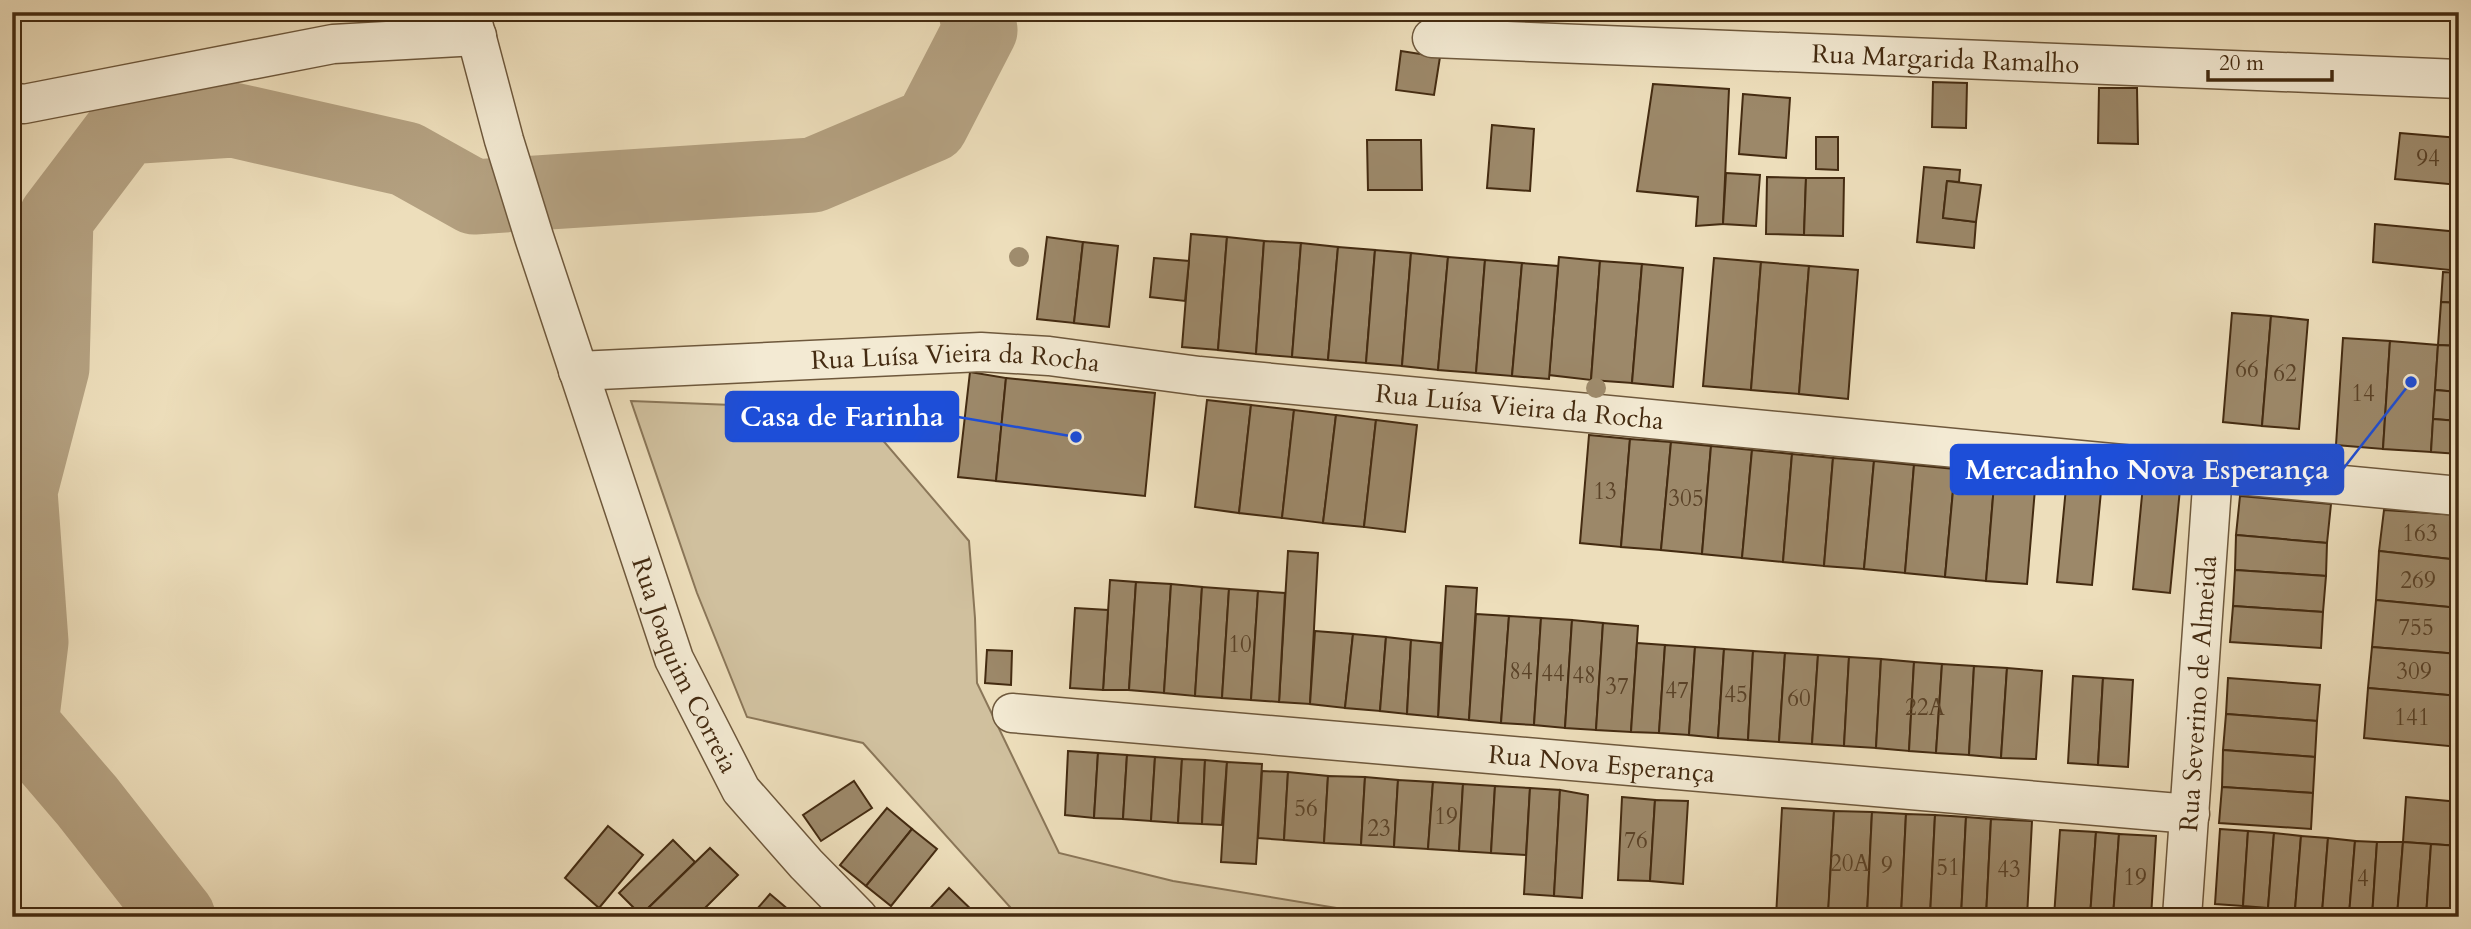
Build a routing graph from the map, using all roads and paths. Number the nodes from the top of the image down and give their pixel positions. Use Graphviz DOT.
graph roads {
  1 [pos="473,24"];
  2 [pos="1432,38"];
  3 [pos="2459,79"];
  4 [pos="12,102"];
  5 [pos="578,371"];
  6 [pos="2213,472"];
  7 [pos="2459,496"];
  8 [pos="1012,713"];
  9 [pos="2190,814"];
  10 [pos="859,917"];
  11 [pos="2182,917"];
  1 -- 4 [label="street"];
  1 -- 5 [label="street, Rua Joaquim Correia"];
  2 -- 3 [label="street, Rua Margarida Ramalho"];
  5 -- 6 [label="street, Rua Luísa Vieira da Rocha"];
  5 -- 10 [label="street, Rua Joaquim Correia"];
  6 -- 7 [label="street, Rua Luísa Vieira da Rocha"];
  6 -- 9 [label="street, Rua Severino de Almeida"];
  8 -- 9 [label="street, Rua Nova Esperança"];
  9 -- 11 [label="street, Rua Severino de Almeida"];
}
